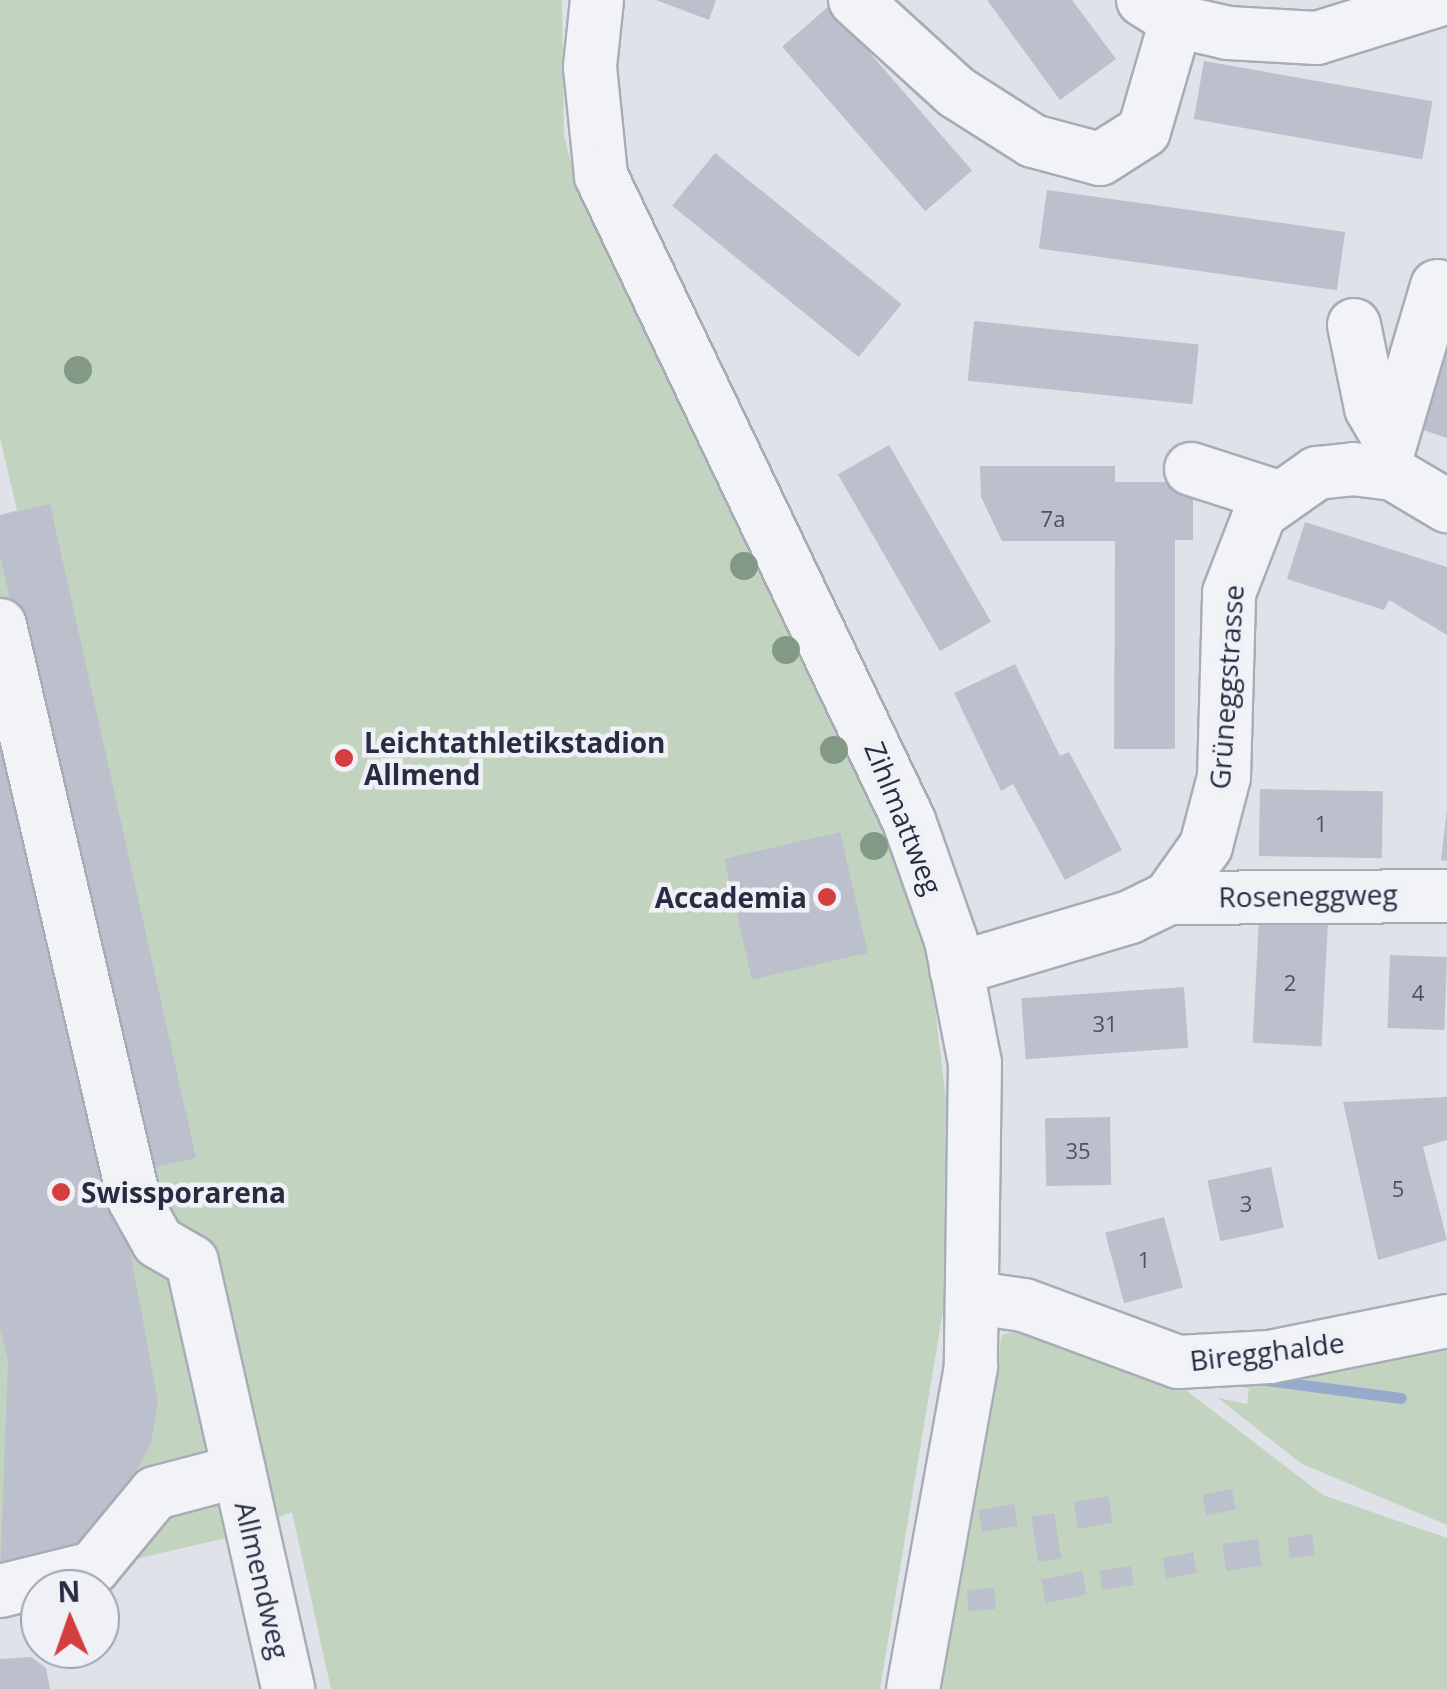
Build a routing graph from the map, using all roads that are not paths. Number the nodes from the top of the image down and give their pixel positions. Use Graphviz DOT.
graph roads {
  1 [pos="597,0"];
  2 [pos="856,0"];
  3 [pos="1438,0"];
  4 [pos="1160,10"];
  5 [pos="1437,286"];
  6 [pos="1354,325"];
  7 [pos="1384,454"];
  8 [pos="1191,469"];
  9 [pos="1278,497"];
  10 [pos="1447,506"];
  11 [pos="0,625"];
  12 [pos="1447,896"];
  13 [pos="1170,898"];
  14 [pos="956,968"];
  15 [pos="975,1298"];
  16 [pos="1447,1321"];
  17 [pos="239,1470"];
  18 [pos="0,1591"];
  19 [pos="288,1689"];
  20 [pos="913,1689"];
  1 -- 14 [label="street, Zihlmattweg"];
  2 -- 4 [label="street"];
  3 -- 4 [label="street"];
  5 -- 7 [label="street"];
  6 -- 7 [label="street"];
  7 -- 9 [label="street, Grüneggstrasse"];
  7 -- 10 [label="street, Grüneggstrasse"];
  8 -- 9 [label="street"];
  9 -- 13 [label="street, Grüneggstrasse"];
  11 -- 17 [label="street, Allmendweg"];
  12 -- 13 [label="street, Roseneggweg"];
  13 -- 14 [label="street"];
  14 -- 15 [label="street, Zihlmattweg"];
  15 -- 16 [label="street, Biregghalde"];
  15 -- 20 [label="street, Zihlmattweg"];
  17 -- 18 [label="street"];
  17 -- 19 [label="street, Allmendweg"];
}
